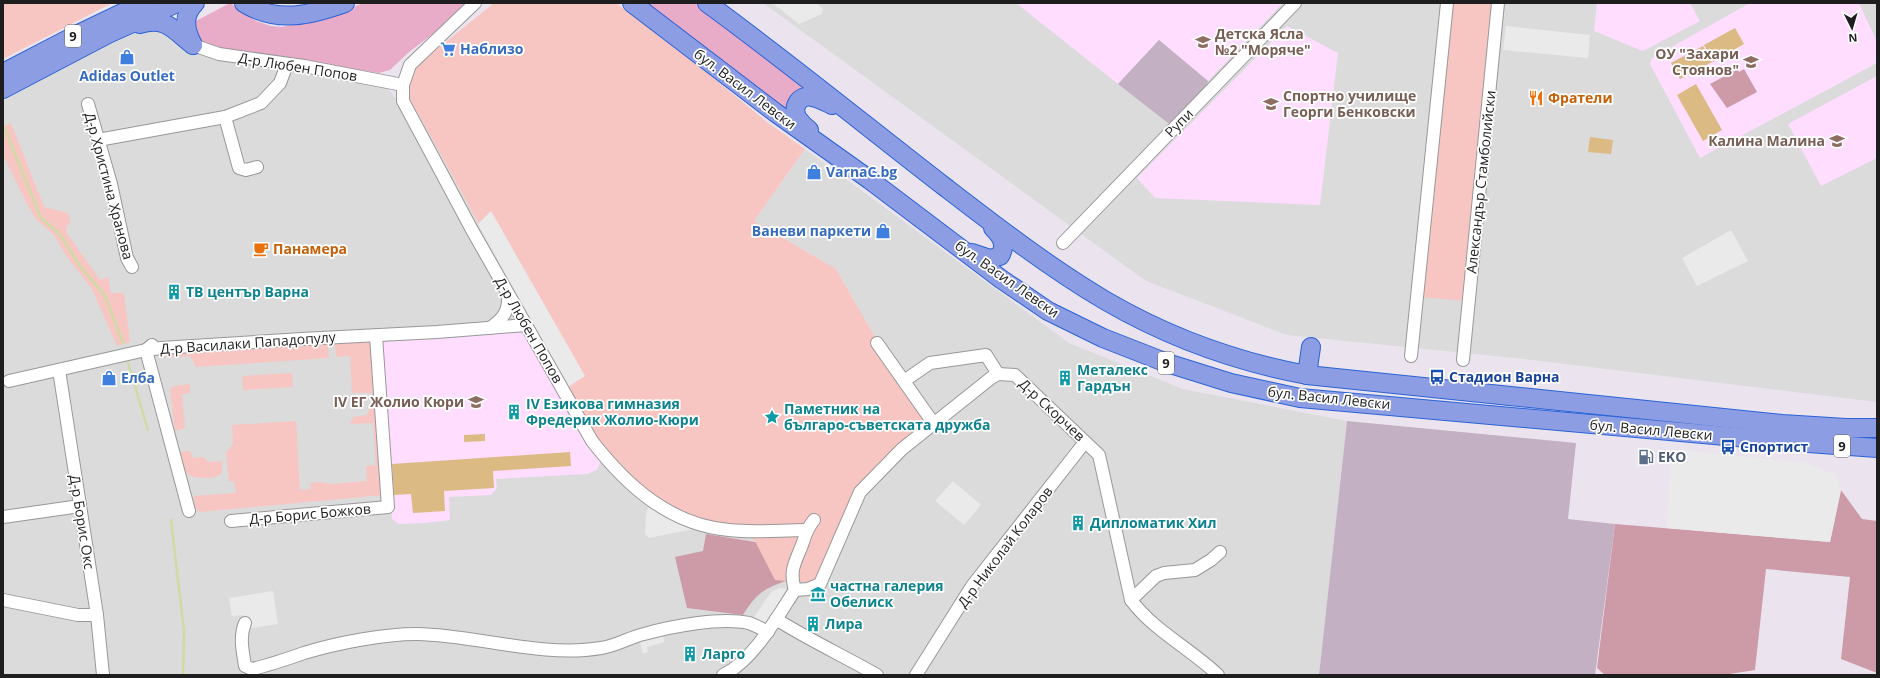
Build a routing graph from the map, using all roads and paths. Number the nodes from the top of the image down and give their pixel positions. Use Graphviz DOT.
graph roads {
  1 [pos="143,3"];
  2 [pos="177,3"];
  3 [pos="195,3"];
  4 [pos="244,3"];
  5 [pos="345,3"];
  6 [pos="475,3"];
  7 [pos="632,3"];
  8 [pos="707,3"];
  9 [pos="718,3"];
  10 [pos="1295,3"];
  11 [pos="1447,3"];
  12 [pos="1498,3"];
  13 [pos="744,30"];
  14 [pos="108,34"];
  15 [pos="193,45"];
  16 [pos="287,64"];
  17 [pos="3,73"];
  18 [pos="404,84"];
  19 [pos="3,88"];
  20 [pos="88,104"];
  21 [pos="855,116"];
  22 [pos="225,117"];
  23 [pos="98,140"];
  24 [pos="828,150"];
  25 [pos="257,167"];
  26 [pos="980,214"];
  27 [pos="1063,243"];
  28 [pos="962,249"];
  29 [pos="132,267"];
  30 [pos="508,293"];
  31 [pos="526,325"];
  32 [pos="490,328"];
  33 [pos="376,336"];
  34 [pos="156,341"];
  35 [pos="877,344"];
  36 [pos="1311,347"];
  37 [pos="146,350"];
  38 [pos="1412,356"];
  39 [pos="1463,360"];
  40 [pos="59,370"];
  41 [pos="998,374"];
  42 [pos="1307,375"];
  43 [pos="9,381"];
  44 [pos="904,381"];
  45 [pos="1540,399"];
  46 [pos="1536,420"];
  47 [pos="934,424"];
  48 [pos="1877,428"];
  49 [pos="1781,433"];
  50 [pos="1086,442"];
  51 [pos="1877,448"];
  52 [pos="80,506"];
  53 [pos="189,511"];
  54 [pos="3,517"];
  55 [pos="231,521"];
  56 [pos="1220,552"];
  57 [pos="795,590"];
  58 [pos="3,600"];
  59 [pos="1131,600"];
  60 [pos="97,615"];
  61 [pos="776,619"];
  62 [pos="245,623"];
  63 [pos="768,632"];
  64 [pos="103,675"];
  65 [pos="723,675"];
  66 [pos="877,675"];
  67 [pos="916,675"];
  68 [pos="1218,675"];
  1 -- 17 [label="highway, 9"];
  2 -- 14 [label="highway, 9"];
  3 -- 15 [label="highway"];
  4 -- 5 [label="highway"];
  6 -- 18 [label="street, Д-р Любен Попов"];
  7 -- 24 [label="highway, бул. Васил Левски / 9"];
  8 -- 13 [label="highway, бул. Васил Левски / 9"];
  9 -- 13 [label="highway"];
  10 -- 27 [label="street, Рупи"];
  11 -- 38 [label="street"];
  12 -- 39 [label="street, Александър Стамболийски"];
  13 -- 21 [label="highway, бул. Васил Левски / 9"];
  14 -- 15 [label="highway"];
  14 -- 19 [label="highway, 9"];
  15 -- 16 [label="street, Д-р Любен Попов"];
  16 -- 18 [label="street, Д-р Любен Попов"];
  16 -- 22 [label="street"];
  18 -- 30 [label="street, Д-р Любен Попов"];
  20 -- 23 [label="street, Д-р Христина Хранова"];
  21 -- 24 [label="highway"];
  21 -- 26 [label="highway, бул. Васил Левски / 9"];
  22 -- 23 [label="street"];
  22 -- 25 [label="street"];
  23 -- 29 [label="street, Д-р Христина Хранова"];
  24 -- 28 [label="highway, бул. Васил Левски / 9"];
  26 -- 28 [label="highway"];
  26 -- 42 [label="highway, бул. Васил Левски / 9"];
  28 -- 46 [label="highway, бул. Васил Левски / 9"];
  30 -- 31 [label="street, Д-р Любен Попов"];
  30 -- 32 [label="street"];
  31 -- 32 [label="street, Д-р Василаки Пападопулу"];
  31 -- 57 [label="street, Д-р Любен Попов"];
  32 -- 33 [label="street, Д-р Василаки Пападопулу"];
  33 -- 37 [label="street, Д-р Василаки Пападопулу"];
  33 -- 55 [label="street, Д-р Борис Божков"];
  34 -- 37 [label="street"];
  35 -- 44 [label="street"];
  36 -- 42 [label="highway"];
  37 -- 40 [label="street, Д-р Василаки Пападопулу"];
  37 -- 53 [label="street"];
  40 -- 43 [label="street, Д-р Василаки Пападопулу"];
  40 -- 52 [label="street, Д-р Борис Окс"];
  41 -- 44 [label="street"];
  41 -- 47 [label="street"];
  41 -- 50 [label="street, Д-р Скорчев"];
  42 -- 45 [label="highway, бул. Васил Левски / 9"];
  44 -- 47 [label="street"];
  45 -- 46 [label="highway"];
  45 -- 49 [label="highway, бул. Васил Левски / 9"];
  46 -- 49 [label="highway, бул. Васил Левски / 9"];
  47 -- 57 [label="street"];
  48 -- 49 [label="highway, бул. Васил Левски / 9"];
  49 -- 51 [label="highway, бул. Васил Левски / 9"];
  50 -- 59 [label="street, Д-р Скорчев"];
  50 -- 67 [label="street, Д-р Николай Коларов"];
  52 -- 54 [label="street"];
  52 -- 60 [label="street, Д-р Борис Окс"];
  56 -- 59 [label="street"];
  57 -- 61 [label="street"];
  58 -- 60 [label="street"];
  59 -- 68 [label="street, Д-р Скорчев"];
  60 -- 64 [label="street, Д-р Борис Окс"];
  61 -- 63 [label="street"];
  61 -- 66 [label="street"];
  62 -- 63 [label="street"];
  63 -- 65 [label="street"];
}
